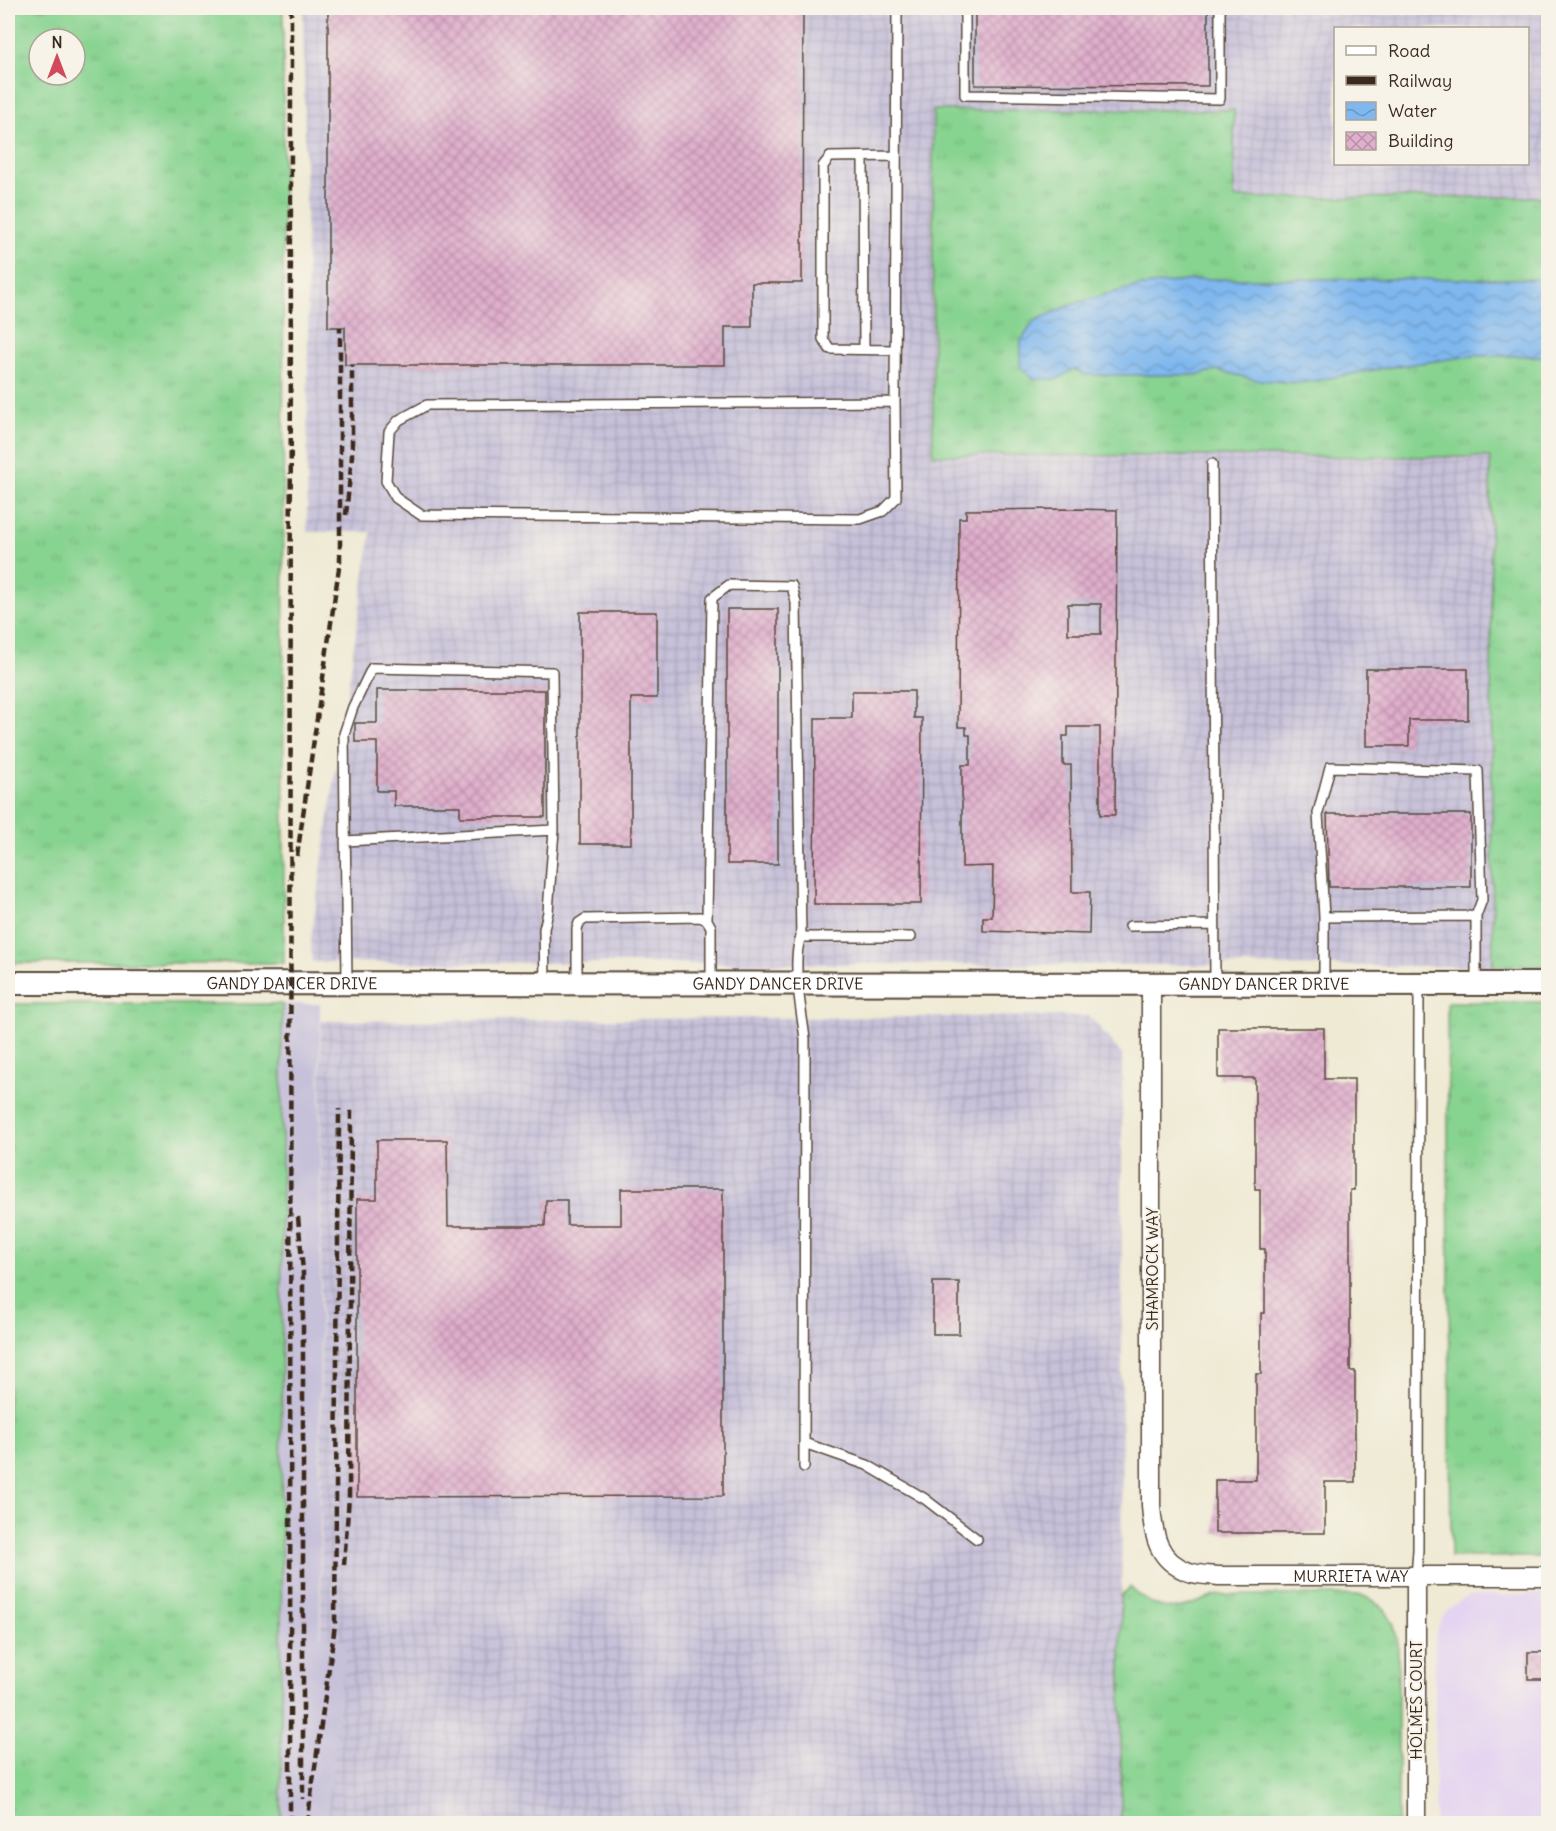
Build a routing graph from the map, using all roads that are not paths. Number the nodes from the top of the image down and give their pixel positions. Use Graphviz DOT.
graph roads {
  1 [pos="897,8"];
  2 [pos="965,8"];
  3 [pos="1220,8"];
  4 [pos="896,156"];
  5 [pos="863,157"];
  6 [pos="864,349"];
  7 [pos="895,350"];
  8 [pos="895,402"];
  9 [pos="1212,464"];
  10 [pos="554,830"];
  11 [pos="345,841"];
  12 [pos="1324,916"];
  13 [pos="1476,916"];
  14 [pos="708,920"];
  15 [pos="1214,925"];
  16 [pos="1130,926"];
  17 [pos="801,937"];
  18 [pos="911,937"];
  19 [pos="347,982"];
  20 [pos="8,983"];
  21 [pos="1324,983"];
  22 [pos="545,984"];
  23 [pos="577,984"];
  24 [pos="711,984"];
  25 [pos="798,984"];
  26 [pos="1151,984"];
  27 [pos="1215,984"];
  28 [pos="1419,984"];
  29 [pos="1476,984"];
  30 [pos="1548,984"];
  31 [pos="804,1443"];
  32 [pos="804,1467"];
  33 [pos="977,1539"];
  34 [pos="1162,1553"];
  35 [pos="1548,1576"];
  36 [pos="1416,1577"];
  37 [pos="1416,1824"];
  1 -- 4 [label="lane"];
  2 -- 3 [label="lane"];
  4 -- 5 [label="lane"];
  4 -- 7 [label="lane"];
  5 -- 6 [label="lane"];
  5 -- 6 [label="lane"];
  6 -- 7 [label="lane"];
  7 -- 8 [label="lane"];
  8 -- 8 [label="lane"];
  9 -- 15 [label="lane"];
  10 -- 11 [label="lane"];
  10 -- 11 [label="lane"];
  10 -- 22 [label="lane"];
  11 -- 19 [label="lane"];
  12 -- 13 [label="lane"];
  12 -- 13 [label="lane"];
  12 -- 21 [label="lane"];
  13 -- 29 [label="lane"];
  14 -- 17 [label="lane"];
  14 -- 23 [label="lane"];
  14 -- 24 [label="lane"];
  15 -- 16 [label="lane"];
  15 -- 27 [label="lane"];
  17 -- 18 [label="lane"];
  17 -- 25 [label="lane"];
  19 -- 20 [label="street, GANDY DANCER DRIVE"];
  19 -- 22 [label="street, GANDY DANCER DRIVE"];
  21 -- 27 [label="street, GANDY DANCER DRIVE"];
  21 -- 28 [label="street, GANDY DANCER DRIVE"];
  22 -- 23 [label="street, GANDY DANCER DRIVE"];
  23 -- 24 [label="street, GANDY DANCER DRIVE"];
  24 -- 25 [label="street, GANDY DANCER DRIVE"];
  25 -- 26 [label="street, GANDY DANCER DRIVE"];
  25 -- 31 [label="lane"];
  26 -- 27 [label="street, GANDY DANCER DRIVE"];
  26 -- 34 [label="street, SHAMROCK WAY"];
  28 -- 29 [label="street, GANDY DANCER DRIVE"];
  28 -- 36 [label="lane"];
  29 -- 30 [label="street, GANDY DANCER DRIVE"];
  31 -- 32 [label="lane"];
  31 -- 33 [label="lane"];
  34 -- 36 [label="street, MURRIETA WAY"];
  35 -- 36 [label="street, MURRIETA WAY"];
  36 -- 37 [label="street, HOLMES COURT"];
}
